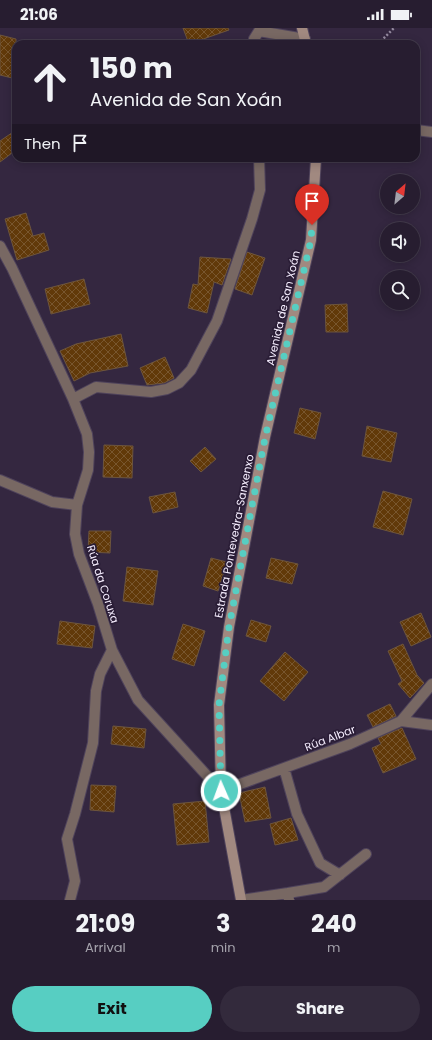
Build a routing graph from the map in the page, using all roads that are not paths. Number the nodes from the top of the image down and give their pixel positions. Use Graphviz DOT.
graph roads {
  1 [pos="302,28"];
  2 [pos="254,40"];
  3 [pos="300,40"];
  4 [pos="305,40"];
  5 [pos="420,130"];
  6 [pos="432,132"];
  7 [pos="259,162"];
  8 [pos="316,162"];
  9 [pos="0,246"];
  10 [pos="73,399"];
  11 [pos="265,438"];
  12 [pos="0,480"];
  13 [pos="77,505"];
  14 [pos="112,650"];
  15 [pos="432,684"];
  16 [pos="401,721"];
  17 [pos="432,725"];
  18 [pos="284,768"];
  19 [pos="221,791"];
  20 [pos="366,854"];
  21 [pos="340,875"];
  22 [pos="289,896"];
  23 [pos="70,900"];
  24 [pos="241,900"];
  1 -- 4 [label="main road"];
  2 -- 3 [label="street"];
  5 -- 6 [label="street"];
  7 -- 10 [label="street"];
  8 -- 11 [label="main road, Avenida de San Xoán"];
  9 -- 10 [label="street, Rúa da Coruxa"];
  10 -- 13 [label="street, Rúa da Coruxa"];
  11 -- 19 [label="main road, Estrada Pontevedra-Sanxenxo"];
  12 -- 13 [label="street"];
  13 -- 14 [label="street, Rúa da Coruxa"];
  14 -- 19 [label="street, Rúa da Coruxa"];
  14 -- 23 [label="street"];
  15 -- 16 [label="street, Rúa Albar"];
  16 -- 17 [label="street"];
  16 -- 18 [label="street, Rúa Albar"];
  18 -- 19 [label="street, Rúa Albar"];
  18 -- 21 [label="street"];
  19 -- 24 [label="main road, Estrada Pontevedra-Sanxenxo"];
  20 -- 21 [label="street"];
  21 -- 22 [label="street"];
  22 -- 24 [label="street"];
}
